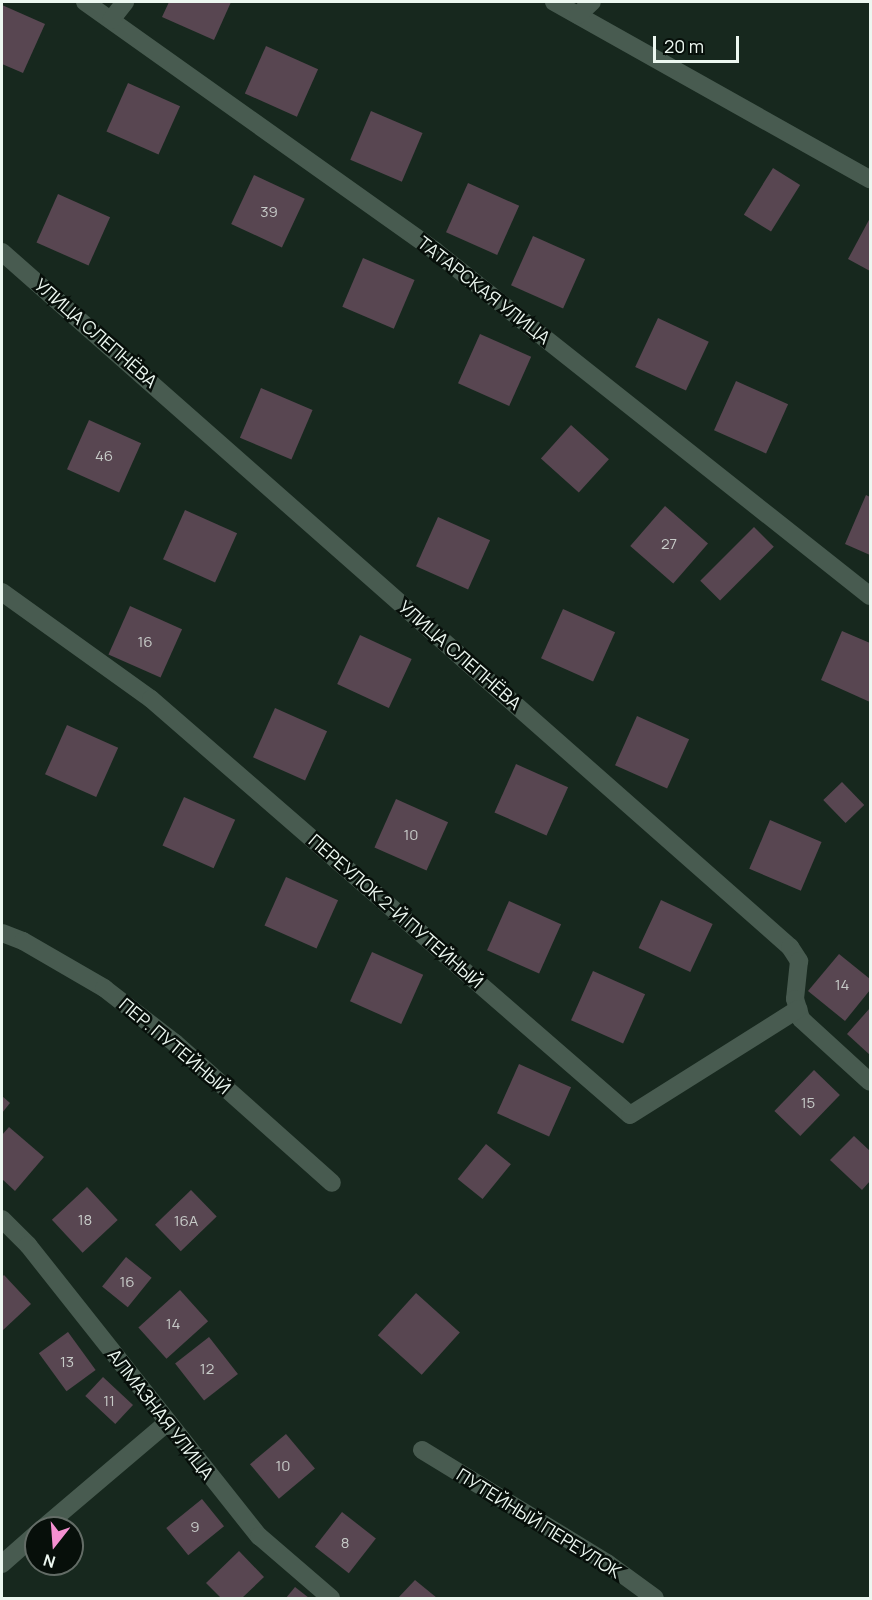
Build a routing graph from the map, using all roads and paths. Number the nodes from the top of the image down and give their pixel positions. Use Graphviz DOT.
graph roads {
  1 [pos="85,2"];
  2 [pos="125,2"];
  3 [pos="554,2"];
  4 [pos="592,2"];
  5 [pos="578,15"];
  6 [pos="111,20"];
  7 [pos="870,178"];
  8 [pos="2,252"];
  9 [pos="2,592"];
  10 [pos="870,596"];
  11 [pos="2,933"];
  12 [pos="798,1009"];
  13 [pos="870,1082"];
  14 [pos="332,1183"];
  15 [pos="2,1219"];
  16 [pos="168,1422"];
  17 [pos="422,1450"];
  18 [pos="58,1516"];
  19 [pos="24,1545"];
  20 [pos="2,1564"];
  21 [pos="331,1599"];
  22 [pos="655,1599"];
  1 -- 6 [label="street, ТАТАРСКАЯ УЛИЦА"];
  2 -- 6 [label="street"];
  3 -- 5 [label="street"];
  4 -- 5 [label="street"];
  5 -- 7 [label="street"];
  6 -- 10 [label="street, ТАТАРСКАЯ УЛИЦА"];
  8 -- 12 [label="street, УЛИЦА СЛЕПНЁВА"];
  9 -- 12 [label="street, ПЕРЕУЛОК 2-Й ПУТЕЙНЫЙ"];
  11 -- 14 [label="street, ПЕР. ПУТЕЙНЫЙ"];
  12 -- 13 [label="street"];
  15 -- 16 [label="street, АЛМАЗНАЯ УЛИЦА"];
  16 -- 18 [label="street"];
  16 -- 21 [label="street, АЛМАЗНАЯ УЛИЦА"];
  17 -- 22 [label="street, ПУТЕЙНЫЙ ПЕРЕУЛОК"];
  19 -- 20 [label="street"];
}
